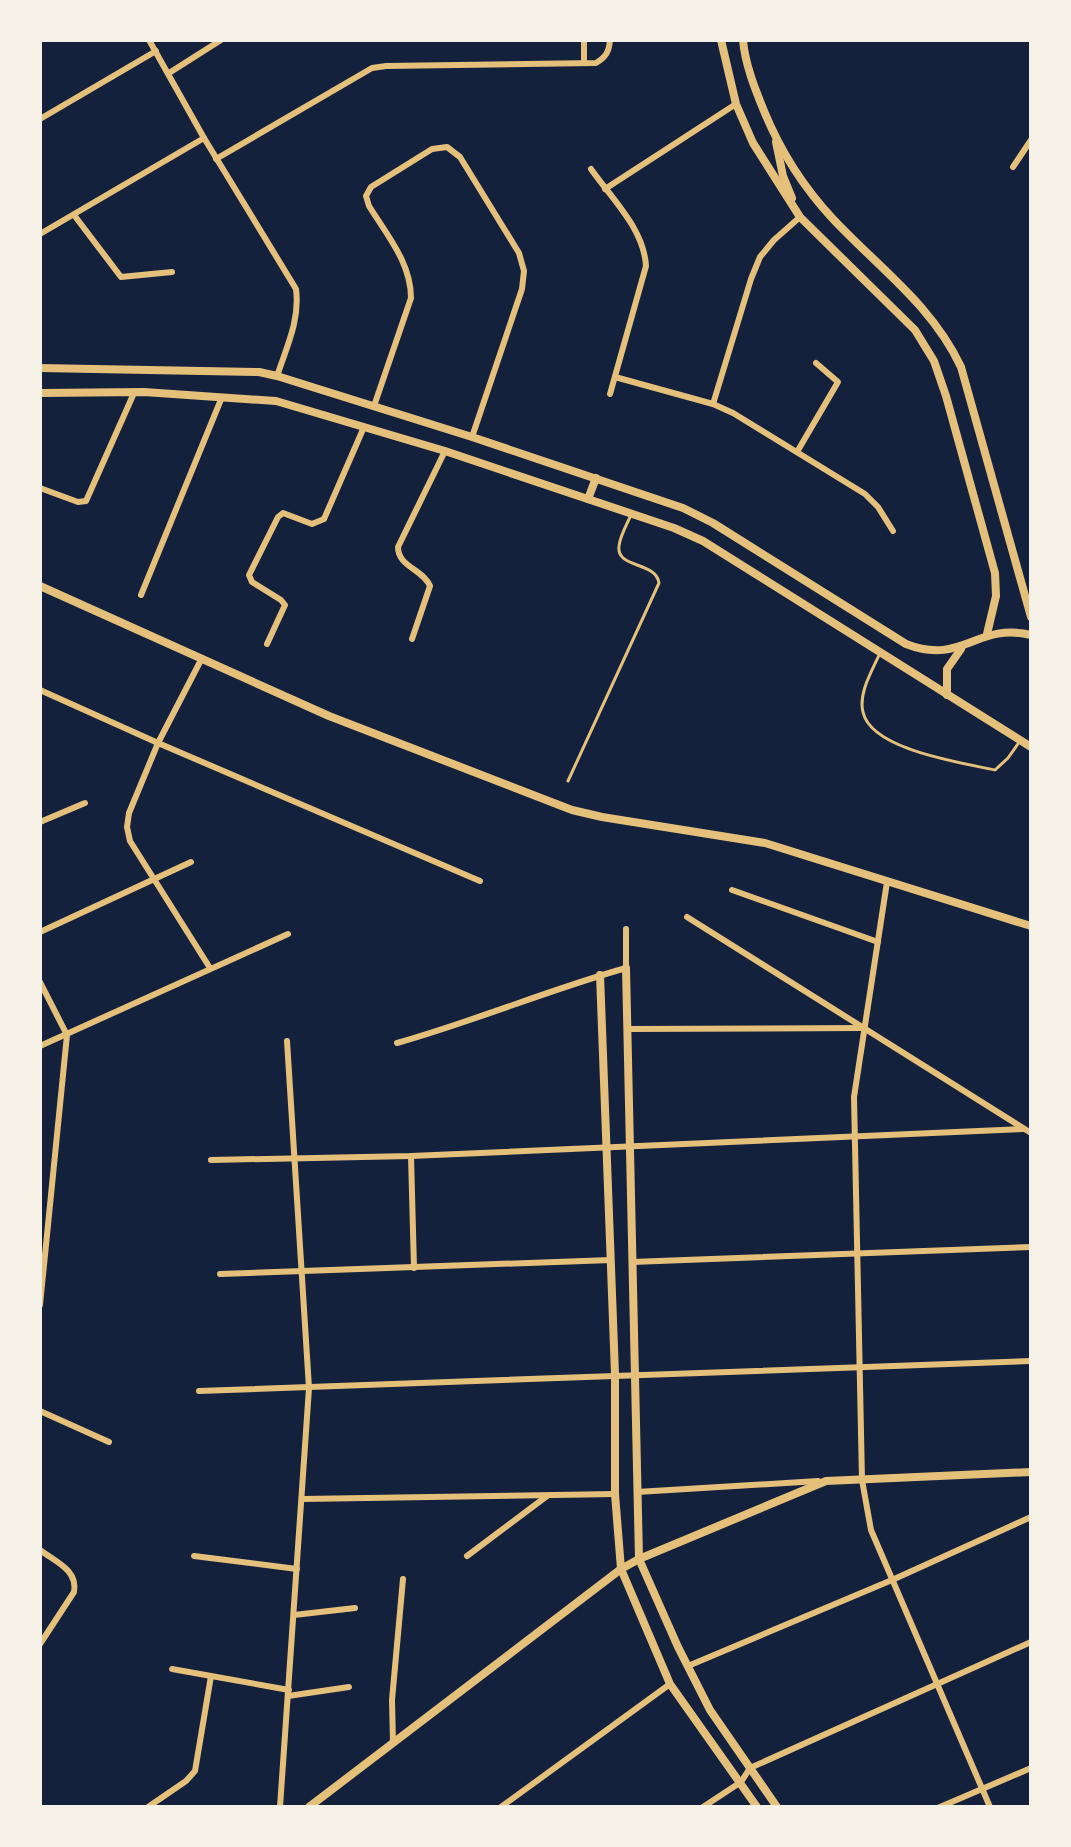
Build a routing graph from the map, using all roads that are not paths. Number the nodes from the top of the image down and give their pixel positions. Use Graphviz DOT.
graph roads {
  1 [pos="149,40"];
  2 [pos="221,40"];
  3 [pos="584,40"];
  4 [pos="610,40"];
  5 [pos="721,40"];
  6 [pos="743,40"];
  7 [pos="156,51"];
  8 [pos="584,63"];
  9 [pos="169,73"];
  10 [pos="736,104"];
  11 [pos="40,119"];
  12 [pos="775,137"];
  13 [pos="204,138"];
  14 [pos="1031,140"];
  15 [pos="216,159"];
  16 [pos="1013,167"];
  17 [pos="591,169"];
  18 [pos="605,189"];
  19 [pos="74,215"];
  20 [pos="800,217"];
  21 [pos="40,234"];
  22 [pos="172,272"];
  23 [pos="816,363"];
  24 [pos="40,368"];
  25 [pos="277,376"];
  26 [pos="615,377"];
  27 [pos="40,393"];
  28 [pos="134,393"];
  29 [pos="610,394"];
  30 [pos="222,397"];
  31 [pos="713,404"];
  32 [pos="374,406"];
  33 [pos="364,427"];
  34 [pos="472,437"];
  35 [pos="445,451"];
  36 [pos="797,452"];
  37 [pos="596,478"];
  38 [pos="40,488"];
  39 [pos="588,499"];
  40 [pos="632,513"];
  41 [pos="893,531"];
  42 [pos="40,586"];
  43 [pos="141,595"];
  44 [pos="1029,606"];
  45 [pos="1031,617"];
  46 [pos="987,634"];
  47 [pos="1031,635"];
  48 [pos="412,639"];
  49 [pos="267,644"];
  50 [pos="962,648"];
  51 [pos="880,653"];
  52 [pos="202,658"];
  53 [pos="40,690"];
  54 [pos="947,695"];
  55 [pos="1020,740"];
  56 [pos="158,743"];
  57 [pos="1031,747"];
  58 [pos="568,781"];
  59 [pos="85,803"];
  60 [pos="40,822"];
  61 [pos="191,862"];
  62 [pos="154,879"];
  63 [pos="480,881"];
  64 [pos="887,882"];
  65 [pos="732,890"];
  66 [pos="687,917"];
  67 [pos="1031,926"];
  68 [pos="626,929"];
  69 [pos="40,932"];
  70 [pos="288,934"];
  71 [pos="878,942"];
  72 [pos="210,968"];
  73 [pos="626,968"];
  74 [pos="600,975"];
  75 [pos="40,982"];
  76 [pos="863,1028"];
  77 [pos="627,1029"];
  78 [pos="67,1035"];
  79 [pos="287,1041"];
  80 [pos="397,1043"];
  81 [pos="40,1046"];
  82 [pos="1023,1129"];
  83 [pos="1031,1133"];
  84 [pos="855,1135"];
  85 [pos="628,1147"];
  86 [pos="606,1148"];
  87 [pos="411,1156"];
  88 [pos="294,1158"];
  89 [pos="211,1160"];
  90 [pos="1031,1247"];
  91 [pos="857,1255"];
  92 [pos="611,1260"];
  93 [pos="632,1262"];
  94 [pos="414,1268"];
  95 [pos="301,1273"];
  96 [pos="220,1274"];
  97 [pos="40,1305"];
  98 [pos="1031,1361"];
  99 [pos="860,1368"];
  100 [pos="615,1374"];
  101 [pos="635,1374"];
  102 [pos="309,1388"];
  103 [pos="199,1391"];
  104 [pos="40,1411"];
  105 [pos="109,1442"];
  106 [pos="1031,1472"];
  107 [pos="862,1480"];
  108 [pos="826,1481"];
  109 [pos="637,1492"];
  110 [pos="615,1494"];
  111 [pos="547,1496"];
  112 [pos="302,1499"];
  113 [pos="1031,1517"];
  114 [pos="40,1550"];
  115 [pos="194,1556"];
  116 [pos="467,1556"];
  117 [pos="639,1559"];
  118 [pos="297,1569"];
  119 [pos="621,1569"];
  120 [pos="403,1579"];
  121 [pos="892,1580"];
  122 [pos="355,1608"];
  123 [pos="294,1615"];
  124 [pos="1031,1642"];
  125 [pos="40,1644"];
  126 [pos="688,1666"];
  127 [pos="172,1669"];
  128 [pos="211,1676"];
  129 [pos="670,1684"];
  130 [pos="936,1684"];
  131 [pos="349,1687"];
  132 [pos="288,1693"];
  133 [pos="393,1743"];
  134 [pos="750,1768"];
  135 [pos="1031,1768"];
  136 [pos="741,1782"];
  137 [pos="983,1789"];
  138 [pos="148,1807"];
  139 [pos="280,1807"];
  140 [pos="309,1807"];
  141 [pos="501,1807"];
  142 [pos="703,1807"];
  143 [pos="757,1807"];
  144 [pos="777,1807"];
  145 [pos="940,1807"];
  146 [pos="990,1807"];
  1 -- 7 [label="street"];
  2 -- 9 [label="street"];
  3 -- 8 [label="street"];
  4 -- 8 [label="street"];
  5 -- 10 [label="street"];
  6 -- 12 [label="street"];
  7 -- 9 [label="street"];
  7 -- 11 [label="street"];
  8 -- 15 [label="street"];
  9 -- 13 [label="street"];
  10 -- 18 [label="street"];
  10 -- 20 [label="street"];
  12 -- 20 [label="street"];
  12 -- 44 [label="street"];
  13 -- 15 [label="street"];
  13 -- 19 [label="street"];
  14 -- 16 [label="street"];
  15 -- 25 [label="street"];
  17 -- 18 [label="street"];
  18 -- 26 [label="street"];
  19 -- 21 [label="street"];
  19 -- 22 [label="street"];
  20 -- 31 [label="street"];
  20 -- 46 [label="street"];
  23 -- 36 [label="street"];
  24 -- 25 [label="street"];
  25 -- 32 [label="street"];
  26 -- 29 [label="street"];
  26 -- 31 [label="street"];
  27 -- 28 [label="street"];
  28 -- 30 [label="street"];
  28 -- 38 [label="street"];
  30 -- 33 [label="street"];
  30 -- 43 [label="street"];
  31 -- 36 [label="street"];
  32 -- 34 [label="street"];
  32 -- 34 [label="street"];
  33 -- 35 [label="street"];
  33 -- 49 [label="street"];
  34 -- 37 [label="street"];
  35 -- 39 [label="street"];
  35 -- 48 [label="street"];
  36 -- 41 [label="street"];
  37 -- 39 [label="street"];
  37 -- 50 [label="street"];
  39 -- 40 [label="street"];
  40 -- 51 [label="street"];
  40 -- 58 [label="lane"];
  42 -- 52 [label="street"];
  44 -- 45 [label="street"];
  46 -- 47 [label="street"];
  46 -- 50 [label="street"];
  50 -- 54 [label="street"];
  51 -- 54 [label="street"];
  51 -- 55 [label="lane"];
  52 -- 56 [label="street"];
  52 -- 64 [label="street"];
  53 -- 56 [label="street"];
  54 -- 55 [label="street"];
  55 -- 57 [label="street"];
  56 -- 62 [label="street"];
  56 -- 63 [label="street"];
  59 -- 60 [label="street"];
  61 -- 62 [label="street"];
  62 -- 69 [label="street"];
  62 -- 72 [label="street"];
  64 -- 67 [label="street"];
  64 -- 71 [label="street"];
  65 -- 71 [label="street"];
  66 -- 76 [label="street"];
  68 -- 73 [label="street"];
  70 -- 72 [label="street"];
  71 -- 76 [label="street"];
  72 -- 78 [label="street"];
  73 -- 74 [label="street"];
  73 -- 77 [label="street"];
  74 -- 80 [label="street"];
  74 -- 86 [label="street"];
  75 -- 78 [label="street"];
  76 -- 77 [label="street"];
  76 -- 82 [label="street"];
  76 -- 84 [label="street"];
  77 -- 85 [label="street"];
  78 -- 81 [label="street"];
  78 -- 97 [label="street"];
  79 -- 88 [label="street"];
  82 -- 83 [label="street"];
  82 -- 84 [label="street"];
  84 -- 85 [label="street"];
  84 -- 91 [label="street"];
  85 -- 86 [label="street"];
  85 -- 93 [label="street"];
  86 -- 87 [label="street"];
  86 -- 92 [label="street"];
  87 -- 88 [label="street"];
  87 -- 94 [label="street"];
  88 -- 89 [label="street"];
  88 -- 95 [label="street"];
  90 -- 91 [label="street"];
  91 -- 93 [label="street"];
  91 -- 99 [label="street"];
  92 -- 94 [label="street"];
  92 -- 100 [label="street"];
  93 -- 101 [label="street"];
  94 -- 95 [label="street"];
  95 -- 96 [label="street"];
  95 -- 102 [label="street"];
  98 -- 99 [label="street"];
  99 -- 101 [label="street"];
  99 -- 107 [label="street"];
  100 -- 101 [label="street"];
  100 -- 102 [label="street"];
  100 -- 110 [label="street"];
  101 -- 109 [label="street"];
  102 -- 103 [label="street"];
  102 -- 112 [label="street"];
  104 -- 105 [label="street"];
  106 -- 107 [label="street"];
  107 -- 108 [label="street"];
  107 -- 121 [label="street"];
  108 -- 109 [label="street"];
  108 -- 117 [label="street"];
  109 -- 117 [label="street"];
  110 -- 111 [label="street"];
  110 -- 119 [label="street"];
  111 -- 112 [label="street"];
  111 -- 116 [label="street"];
  112 -- 118 [label="street"];
  113 -- 121 [label="street"];
  114 -- 125 [label="street"];
  115 -- 118 [label="street"];
  117 -- 119 [label="street"];
  117 -- 126 [label="street"];
  118 -- 123 [label="street"];
  119 -- 129 [label="street"];
  119 -- 133 [label="street"];
  120 -- 133 [label="street"];
  121 -- 126 [label="street"];
  121 -- 130 [label="street"];
  122 -- 123 [label="street"];
  123 -- 132 [label="street"];
  124 -- 130 [label="street"];
  126 -- 134 [label="street"];
  127 -- 128 [label="street"];
  128 -- 132 [label="street"];
  128 -- 138 [label="street"];
  129 -- 136 [label="street"];
  129 -- 141 [label="street"];
  130 -- 134 [label="street"];
  130 -- 137 [label="street"];
  131 -- 132 [label="street"];
  132 -- 139 [label="street"];
  133 -- 140 [label="street"];
  134 -- 136 [label="street"];
  134 -- 144 [label="street"];
  135 -- 137 [label="street"];
  136 -- 142 [label="street"];
  136 -- 143 [label="street"];
  137 -- 145 [label="street"];
  137 -- 146 [label="street"];
}
